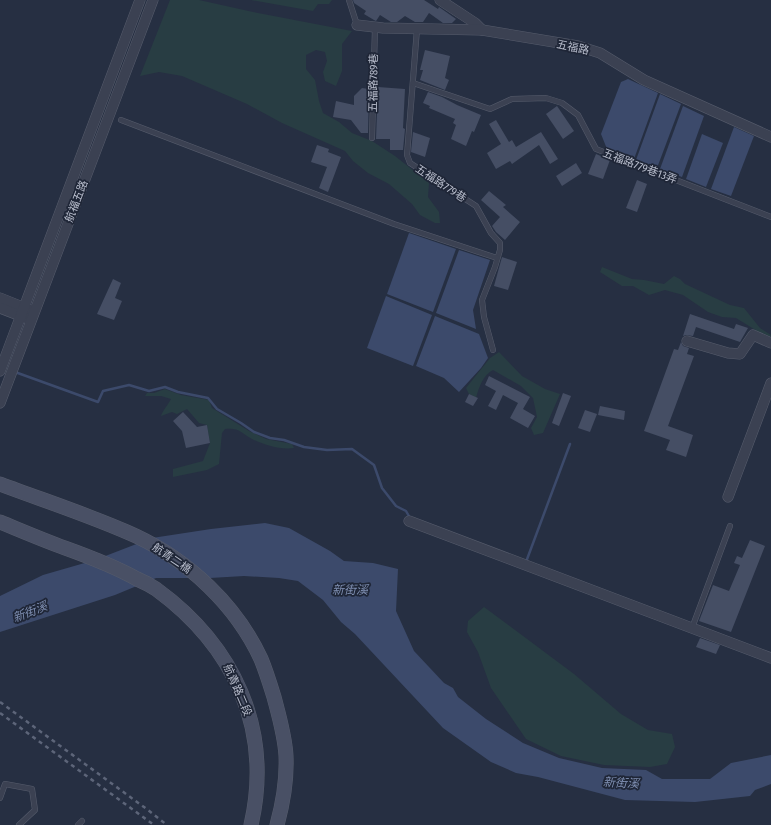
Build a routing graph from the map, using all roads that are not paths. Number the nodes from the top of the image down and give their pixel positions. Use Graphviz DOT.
graph roads {
  1 [pos="140,0"];
  2 [pos="153,0"];
  3 [pos="349,0"];
  4 [pos="440,0"];
  5 [pos="357,24"];
  6 [pos="375,27"];
  7 [pos="417,29"];
  8 [pos="482,30"];
  9 [pos="413,83"];
  10 [pos="121,120"];
  11 [pos="771,137"];
  12 [pos="372,138"];
  13 [pos="771,217"];
  14 [pos="498,258"];
  15 [pos="0,298"];
  16 [pos="0,308"];
  17 [pos="22,311"];
  18 [pos="32,315"];
  19 [pos="687,341"];
  20 [pos="771,343"];
  21 [pos="493,350"];
  22 [pos="1,369"];
  23 [pos="771,384"];
  24 [pos="0,403"];
  25 [pos="0,484"];
  26 [pos="728,497"];
  27 [pos="409,521"];
  28 [pos="0,522"];
  29 [pos="730,526"];
  30 [pos="692,628"];
  31 [pos="771,658"];
  32 [pos="0,798"];
  33 [pos="19,825"];
  34 [pos="251,825"];
  35 [pos="277,825"];
  1 -- 17 [label="street, 航福五路"];
  2 -- 18 [label="street, 航福五路"];
  3 -- 5 [label="lane"];
  4 -- 8 [label="street"];
  5 -- 6 [label="street, 五福路"];
  6 -- 7 [label="street, 五福路"];
  6 -- 12 [label="lane, 五福路789巷"];
  7 -- 8 [label="street, 五福路"];
  7 -- 9 [label="lane, 五福路779巷"];
  8 -- 11 [label="street, 五福路"];
  9 -- 13 [label="lane, 五福路779巷13弄"];
  9 -- 14 [label="lane, 五福路779巷"];
  10 -- 14 [label="lane"];
  14 -- 21 [label="lane"];
  15 -- 17 [label="street"];
  16 -- 17 [label="street"];
  17 -- 18 [label="street"];
  17 -- 22 [label="street, 航福五路"];
  18 -- 24 [label="street, 航福五路"];
  19 -- 20 [label="street"];
  23 -- 26 [label="street"];
  25 -- 35 [label="street, 航青二橋"];
  27 -- 30 [label="street"];
  28 -- 34 [label="street, 航青路二段"];
  29 -- 30 [label="lane"];
  30 -- 31 [label="street"];
  32 -- 33 [label="lane"];
}
